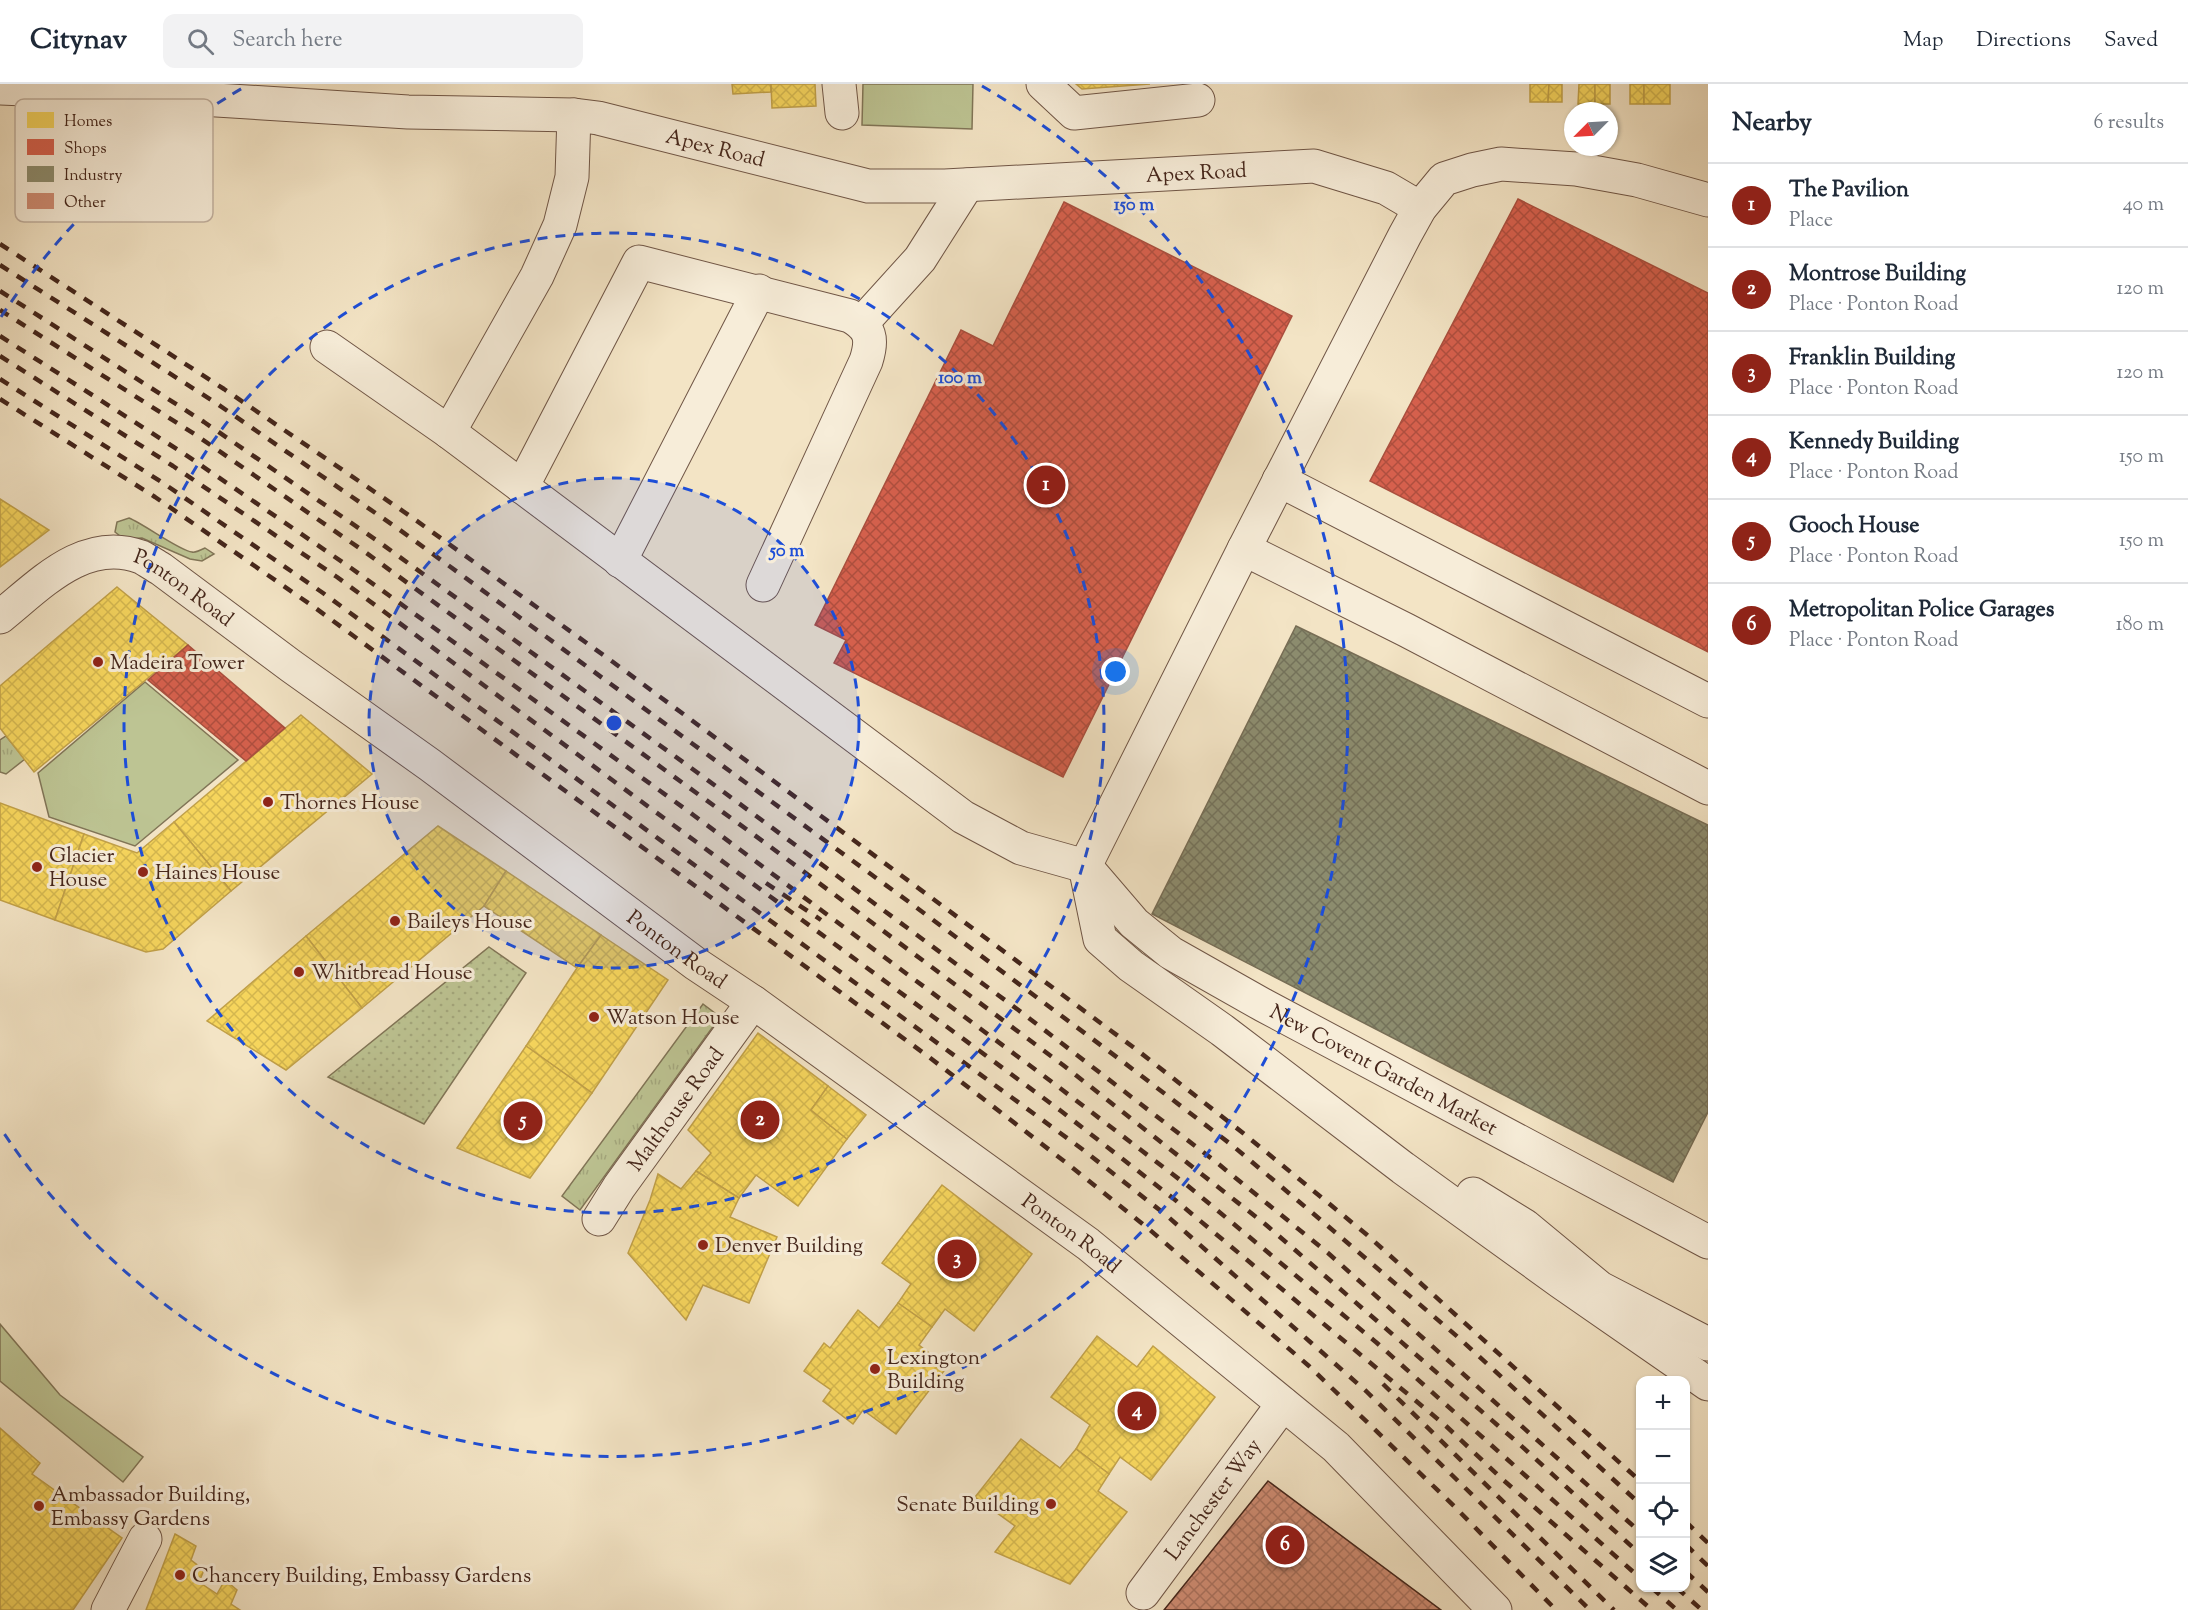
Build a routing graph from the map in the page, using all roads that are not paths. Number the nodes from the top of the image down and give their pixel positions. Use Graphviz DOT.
graph roads {
  1 [pos="1043,84"];
  2 [pos="69,87"];
  3 [pos="0,88"];
  4 [pos="1198,100"];
  5 [pos="574,115"];
  6 [pos="967,184"];
  7 [pos="1708,200"];
  8 [pos="1420,208"];
  9 [pos="759,291"];
  10 [pos="862,323"];
  11 [pos="327,347"];
  12 [pos="448,432"];
  13 [pos="1279,480"];
  14 [pos="522,487"];
  15 [pos="1244,549"];
  16 [pos="620,561"];
  17 [pos="763,585"];
  18 [pos="0,617"];
  19 [pos="1708,701"];
  20 [pos="1708,788"];
  21 [pos="1085,866"];
  22 [pos="753,1002"];
  23 [pos="1403,1168"];
  24 [pos="599,1219"];
  25 [pos="1708,1242"];
  26 [pos="1708,1344"];
  27 [pos="1708,1384"];
  28 [pos="1283,1404"];
  29 [pos="145,1539"];
  30 [pos="1143,1593"];
  31 [pos="108,1610"];
  32 [pos="1495,1610"];
  1 -- 4 [label="street"];
  2 -- 3 [label="street, Apex Road"];
  2 -- 5 [label="street, Apex Road"];
  5 -- 6 [label="street, Apex Road"];
  5 -- 12 [label="street"];
  6 -- 8 [label="street, Apex Road"];
  6 -- 10 [label="street"];
  7 -- 8 [label="street"];
  8 -- 13 [label="street"];
  9 -- 10 [label="street"];
  9 -- 14 [label="street"];
  9 -- 16 [label="street"];
  10 -- 17 [label="street"];
  11 -- 12 [label="street"];
  12 -- 14 [label="street"];
  13 -- 15 [label="street"];
  13 -- 19 [label="street"];
  14 -- 16 [label="street"];
  15 -- 20 [label="street"];
  15 -- 21 [label="street"];
  16 -- 21 [label="street"];
  18 -- 22 [label="street, Ponton Road"];
  21 -- 23 [label="street"];
  21 -- 25 [label="street, New Covent Garden Market"];
  22 -- 24 [label="street, Malthouse Road"];
  22 -- 28 [label="street, Ponton Road"];
  23 -- 26 [label="street"];
  23 -- 27 [label="street"];
  28 -- 30 [label="street, Lanchester Way"];
  28 -- 32 [label="street, Ponton Road"];
  29 -- 31 [label="street"];
}
